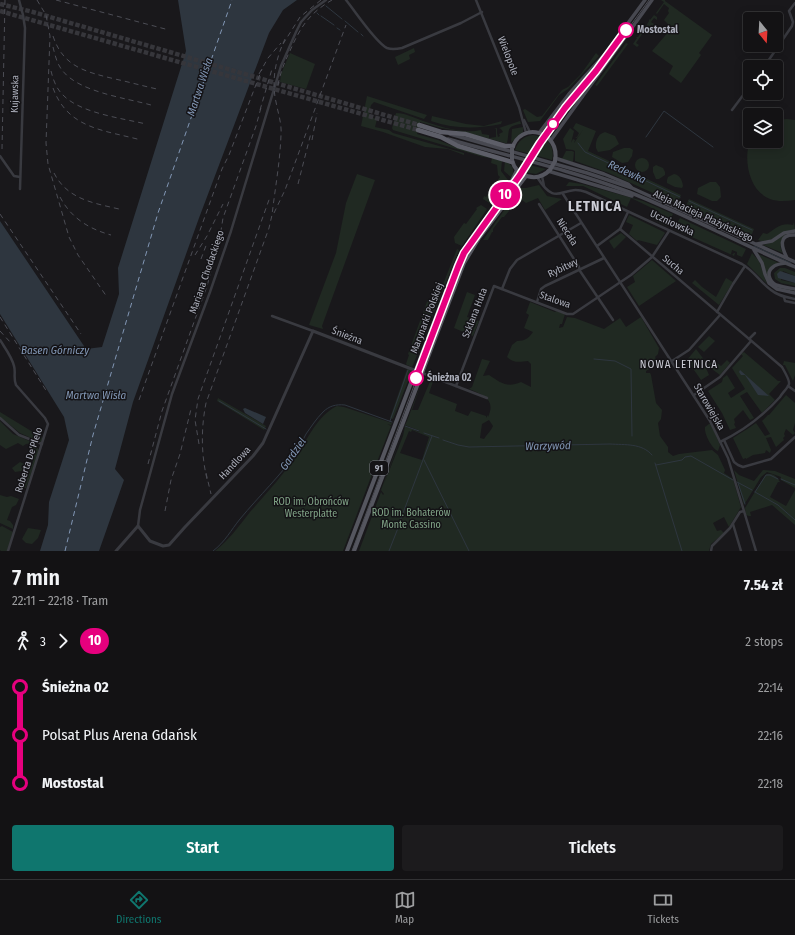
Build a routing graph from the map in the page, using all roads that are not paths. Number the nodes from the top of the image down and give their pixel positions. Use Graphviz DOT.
graph roads {
  1 [pos="19,0"];
  2 [pos="326,0"];
  3 [pos="345,0"];
  4 [pos="476,0"];
  5 [pos="645,0"];
  6 [pos="652,0"];
  7 [pos="795,3"];
  8 [pos="482,12"];
  9 [pos="618,36"];
  10 [pos="624,40"];
  11 [pos="606,52"];
  12 [pos="611,56"];
  13 [pos="769,60"];
  14 [pos="573,90"];
  15 [pos="743,95"];
  16 [pos="582,97"];
  17 [pos="732,110"];
  18 [pos="419,128"];
  19 [pos="528,133"];
  20 [pos="539,133"];
  21 [pos="441,134"];
  22 [pos="551,140"];
  23 [pos="512,148"];
  24 [pos="0,156"];
  25 [pos="512,160"];
  26 [pos="555,160"];
  27 [pos="517,170"];
  28 [pos="549,171"];
  29 [pos="542,175"];
  30 [pos="526,176"];
  31 [pos="20,177"];
  32 [pos="537,177"];
  33 [pos="632,188"];
  34 [pos="20,189"];
  35 [pos="545,189"];
  36 [pos="562,194"];
  37 [pos="649,200"];
  38 [pos="539,204"];
  39 [pos="675,209"];
  40 [pos="628,212"];
  41 [pos="682,213"];
  42 [pos="581,223"];
  43 [pos="620,229"];
  44 [pos="669,231"];
  45 [pos="795,231"];
  46 [pos="559,235"];
  47 [pos="795,235"];
  48 [pos="756,244"];
  49 [pos="597,246"];
  50 [pos="754,249"];
  51 [pos="652,257"];
  52 [pos="604,258"];
  53 [pos="787,258"];
  54 [pos="795,262"];
  55 [pos="785,263"];
  56 [pos="745,266"];
  57 [pos="795,267"];
  58 [pos="580,269"];
  59 [pos="620,283"];
  60 [pos="502,288"];
  61 [pos="795,289"];
  62 [pos="795,292"];
  63 [pos="784,297"];
  64 [pos="598,298"];
  65 [pos="795,298"];
  66 [pos="536,302"];
  67 [pos="795,303"];
  68 [pos="718,313"];
  69 [pos="272,316"];
  70 [pos="613,320"];
  71 [pos="313,331"];
  72 [pos="755,332"];
  73 [pos="0,340"];
  74 [pos="750,340"];
  75 [pos="672,361"];
  76 [pos="416,370"];
  77 [pos="422,373"];
  78 [pos="456,386"];
  79 [pos="788,386"];
  80 [pos="795,391"];
  81 [pos="694,395"];
  82 [pos="487,398"];
  83 [pos="0,418"];
  84 [pos="795,437"];
  85 [pos="724,440"];
  86 [pos="720,442"];
  87 [pos="42,444"];
  88 [pos="744,511"];
  89 [pos="733,524"];
  90 [pos="138,526"];
  91 [pos="8,551"];
  92 [pos="116,551"];
  93 [pos="347,551"];
  94 [pos="354,551"];
  95 [pos="711,551"];
  96 [pos="741,551"];
  97 [pos="756,551"];
  1 -- 31 [label="street, Kujawska"];
  2 -- 90 [label="street, Mariana Chodackiego"];
  3 -- 8 [label="street"];
  4 -- 8 [label="street, Wielopole"];
  5 -- 9 [label="main road"];
  6 -- 10 [label="main road"];
  7 -- 13 [label="street"];
  8 -- 19 [label="street, Wielopole"];
  9 -- 10 [label="main road"];
  9 -- 11 [label="main road"];
  10 -- 12 [label="main road"];
  11 -- 12 [label="main road"];
  11 -- 14 [label="main road"];
  12 -- 16 [label="main road"];
  14 -- 16 [label="main road"];
  14 -- 20 [label="main road"];
  15 -- 17 [label="street"];
  16 -- 22 [label="main road"];
  18 -- 21 [label="highway, Aleja Macieja Płażyńskiego"];
  19 -- 20 [label="main road"];
  19 -- 23 [label="main road"];
  20 -- 22 [label="main road"];
  21 -- 23 [label="highway"];
  21 -- 25 [label="highway"];
  21 -- 33 [label="main road, Aleja Macieja Płażyńskiego"];
  21 -- 37 [label="main road, Aleja Macieja Płażyńskiego"];
  22 -- 26 [label="main road"];
  23 -- 25 [label="main road, bridge"];
  24 -- 31 [label="street"];
  25 -- 27 [label="main road"];
  26 -- 28 [label="main road, bridge"];
  26 -- 33 [label="main road"];
  27 -- 30 [label="main road"];
  27 -- 76 [label="main road, Marynarki Polskiej / 91"];
  28 -- 29 [label="main road"];
  28 -- 37 [label="main road"];
  29 -- 32 [label="main road"];
  29 -- 35 [label="street"];
  30 -- 32 [label="main road"];
  30 -- 77 [label="main road, Marynarki Polskiej / 91"];
  31 -- 34 [label="street, Kujawska"];
  32 -- 35 [label="street"];
  33 -- 39 [label="main road, Aleja Macieja Płażyńskiego"];
  35 -- 36 [label="street, Uczniowska"];
  36 -- 40 [label="street, Uczniowska"];
  36 -- 42 [label="street, Starowiejska"];
  37 -- 39 [label="main road, Aleja Macieja Płażyńskiego"];
  38 -- 46 [label="street, Niecała"];
  39 -- 41 [label="main road, Aleja Macieja Płażyńskiego"];
  40 -- 43 [label="street"];
  40 -- 44 [label="street, Uczniowska"];
  41 -- 48 [label="main road, Aleja Macieja Płażyńskiego"];
  41 -- 50 [label="main road, Aleja Macieja Płażyńskiego"];
  42 -- 46 [label="street, Szklana Huta"];
  42 -- 49 [label="street, Starowiejska"];
  43 -- 49 [label="street"];
  43 -- 51 [label="street, Sucha"];
  44 -- 51 [label="street, Stalowa"];
  44 -- 56 [label="street, Uczniowska"];
  45 -- 48 [label="main road"];
  46 -- 58 [label="street, Niecała"];
  46 -- 60 [label="street, Szklana Huta"];
  47 -- 53 [label="main road"];
  48 -- 53 [label="main road, Aleja Macieja Płażyńskiego"];
  49 -- 52 [label="street, Starowiejska"];
  50 -- 55 [label="main road, Aleja Macieja Płażyńskiego"];
  50 -- 62 [label="main road"];
  51 -- 59 [label="street, Stalowa"];
  51 -- 68 [label="street, Sucha"];
  52 -- 58 [label="street, Rybitwy"];
  52 -- 59 [label="street, Starowiejska"];
  53 -- 54 [label="main road, Aleja Macieja Płażyńskiego"];
  55 -- 57 [label="main road, Aleja Macieja Płażyńskiego"];
  55 -- 61 [label="main road"];
  56 -- 63 [label="street, Uczniowska"];
  56 -- 68 [label="street"];
  58 -- 64 [label="street, Niecała"];
  58 -- 66 [label="street, Rybitwy"];
  59 -- 64 [label="street, Stalowa"];
  59 -- 75 [label="street, Starowiejska"];
  60 -- 66 [label="street, Stalowa"];
  60 -- 78 [label="street, Szklana Huta"];
  63 -- 65 [label="street, Uczniowska"];
  63 -- 67 [label="street, Uczniowska"];
  64 -- 66 [label="street, Stalowa"];
  64 -- 70 [label="street, Niecała"];
  68 -- 74 [label="street, Sucha"];
  68 -- 75 [label="street"];
  69 -- 71 [label="street, Śnieżna"];
  71 -- 76 [label="street, Śnieżna"];
  71 -- 90 [label="street, Handlowa"];
  72 -- 74 [label="street"];
  73 -- 87 [label="street, Roberta De'Plelo"];
  74 -- 79 [label="street, Sucha"];
  74 -- 81 [label="street"];
  75 -- 81 [label="street, Starowiejska"];
  76 -- 77 [label="street"];
  76 -- 93 [label="main road, Marynarki Polskiej / 91"];
  77 -- 78 [label="street"];
  77 -- 94 [label="main road, Marynarki Polskiej / 91"];
  78 -- 82 [label="street"];
  79 -- 80 [label="street"];
  79 -- 85 [label="street"];
  81 -- 86 [label="street, Starowiejska"];
  83 -- 87 [label="street"];
  84 -- 85 [label="street, Starowiejska"];
  85 -- 86 [label="street"];
  86 -- 88 [label="street, Starowiejska"];
  87 -- 91 [label="street, Roberta De'Plelo"];
  88 -- 89 [label="street"];
  88 -- 97 [label="street, Starowiejska"];
  89 -- 95 [label="street"];
  89 -- 96 [label="street"];
  90 -- 92 [label="street"];
}
